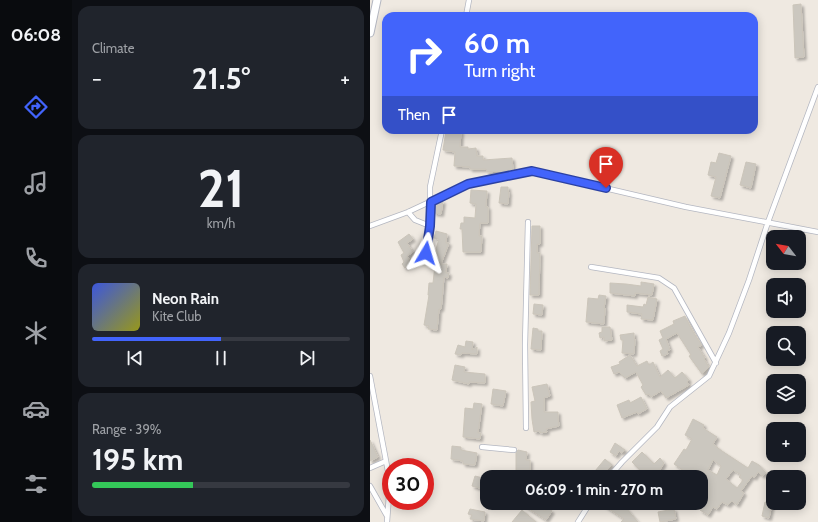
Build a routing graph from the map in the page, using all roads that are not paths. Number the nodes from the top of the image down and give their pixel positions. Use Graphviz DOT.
graph roads {
  1 [pos="376,0"];
  2 [pos="469,0"];
  3 [pos="467,12"];
  4 [pos="370,33"];
  5 [pos="818,87"];
  6 [pos="441,134"];
  7 [pos="431,202"];
  8 [pos="408,212"];
  9 [pos="528,222"];
  10 [pos="768,222"];
  11 [pos="370,226"];
  12 [pos="430,226"];
  13 [pos="818,232"];
  14 [pos="426,253"];
  15 [pos="591,267"];
  16 [pos="716,363"];
  17 [pos="370,376"];
  18 [pos="526,428"];
  19 [pos="482,446"];
  20 [pos="514,450"];
  21 [pos="385,458"];
  22 [pos="382,463"];
  23 [pos="370,468"];
  24 [pos="615,470"];
  25 [pos="370,486"];
  26 [pos="388,510"];
  27 [pos="586,510"];
  28 [pos="387,516"];
  29 [pos="387,522"];
  30 [pos="578,522"];
  1 -- 4 [label="street"];
  2 -- 3 [label="street"];
  5 -- 10 [label="street"];
  6 -- 7 [label="street"];
  7 -- 8 [label="street"];
  7 -- 10 [label="street"];
  7 -- 12 [label="street"];
  8 -- 11 [label="street"];
  8 -- 12 [label="street"];
  9 -- 18 [label="street"];
  10 -- 13 [label="street"];
  10 -- 16 [label="street"];
  12 -- 14 [label="street"];
  15 -- 16 [label="street"];
  16 -- 24 [label="street"];
  17 -- 21 [label="street"];
  19 -- 20 [label="street"];
  22 -- 23 [label="street"];
  25 -- 28 [label="street"];
  26 -- 28 [label="street"];
  27 -- 30 [label="street"];
  28 -- 29 [label="street"];
}
